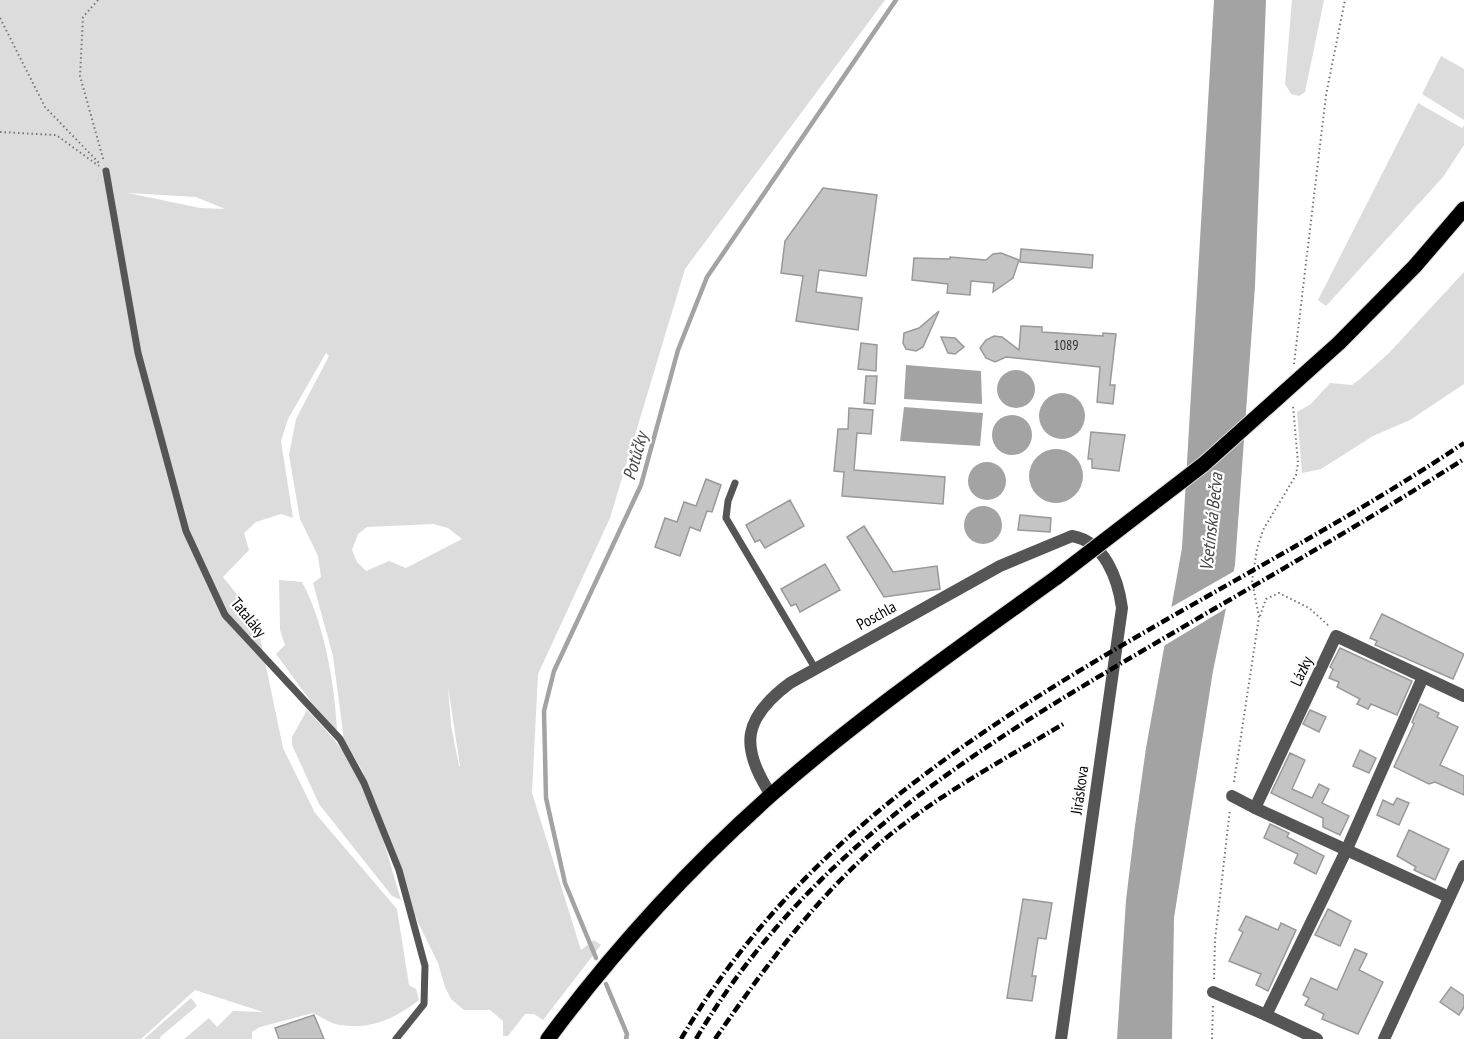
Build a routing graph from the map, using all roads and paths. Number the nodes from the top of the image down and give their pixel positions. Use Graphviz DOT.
graph roads {
  1 [pos="98,0"];
  2 [pos="1345,0"];
  3 [pos="0,18"];
  4 [pos="0,132"];
  5 [pos="106,171"];
  6 [pos="1464,209"];
  7 [pos="1294,365"];
  8 [pos="1293,398"];
  9 [pos="735,483"];
  10 [pos="1098,551"];
  11 [pos="1259,617"];
  12 [pos="1336,636"];
  13 [pos="815,668"];
  14 [pos="1423,677"];
  15 [pos="1464,696"];
  16 [pos="771,795"];
  17 [pos="1232,796"];
  18 [pos="1255,808"];
  19 [pos="1346,850"];
  20 [pos="1464,866"];
  21 [pos="1449,897"];
  22 [pos="1213,992"];
  23 [pos="1266,1015"];
  24 [pos="396,1039"];
  25 [pos="548,1039"];
  26 [pos="1061,1039"];
  27 [pos="1212,1039"];
  28 [pos="1317,1039"];
  29 [pos="1383,1039"];
  1 -- 5 [label="path"];
  2 -- 7 [label="path"];
  3 -- 5 [label="path"];
  4 -- 5 [label="path"];
  5 -- 24 [label="lane, Tataláky"];
  6 -- 16 [label="main road, bridge"];
  8 -- 11 [label="path"];
  9 -- 13 [label="lane"];
  10 -- 13 [label="street, Poschla"];
  10 -- 26 [label="street, Jiráskova"];
  11 -- 12 [label="path"];
  11 -- 17 [label="path"];
  12 -- 14 [label="street"];
  12 -- 18 [label="street, Lázky"];
  13 -- 16 [label="street, Poschla"];
  14 -- 15 [label="street"];
  14 -- 19 [label="street"];
  16 -- 25 [label="main road"];
  17 -- 18 [label="street"];
  17 -- 22 [label="path"];
  18 -- 19 [label="street"];
  19 -- 21 [label="street"];
  19 -- 23 [label="street"];
  20 -- 21 [label="street"];
  21 -- 29 [label="street"];
  22 -- 23 [label="street"];
  22 -- 27 [label="path"];
  23 -- 28 [label="street"];
}
